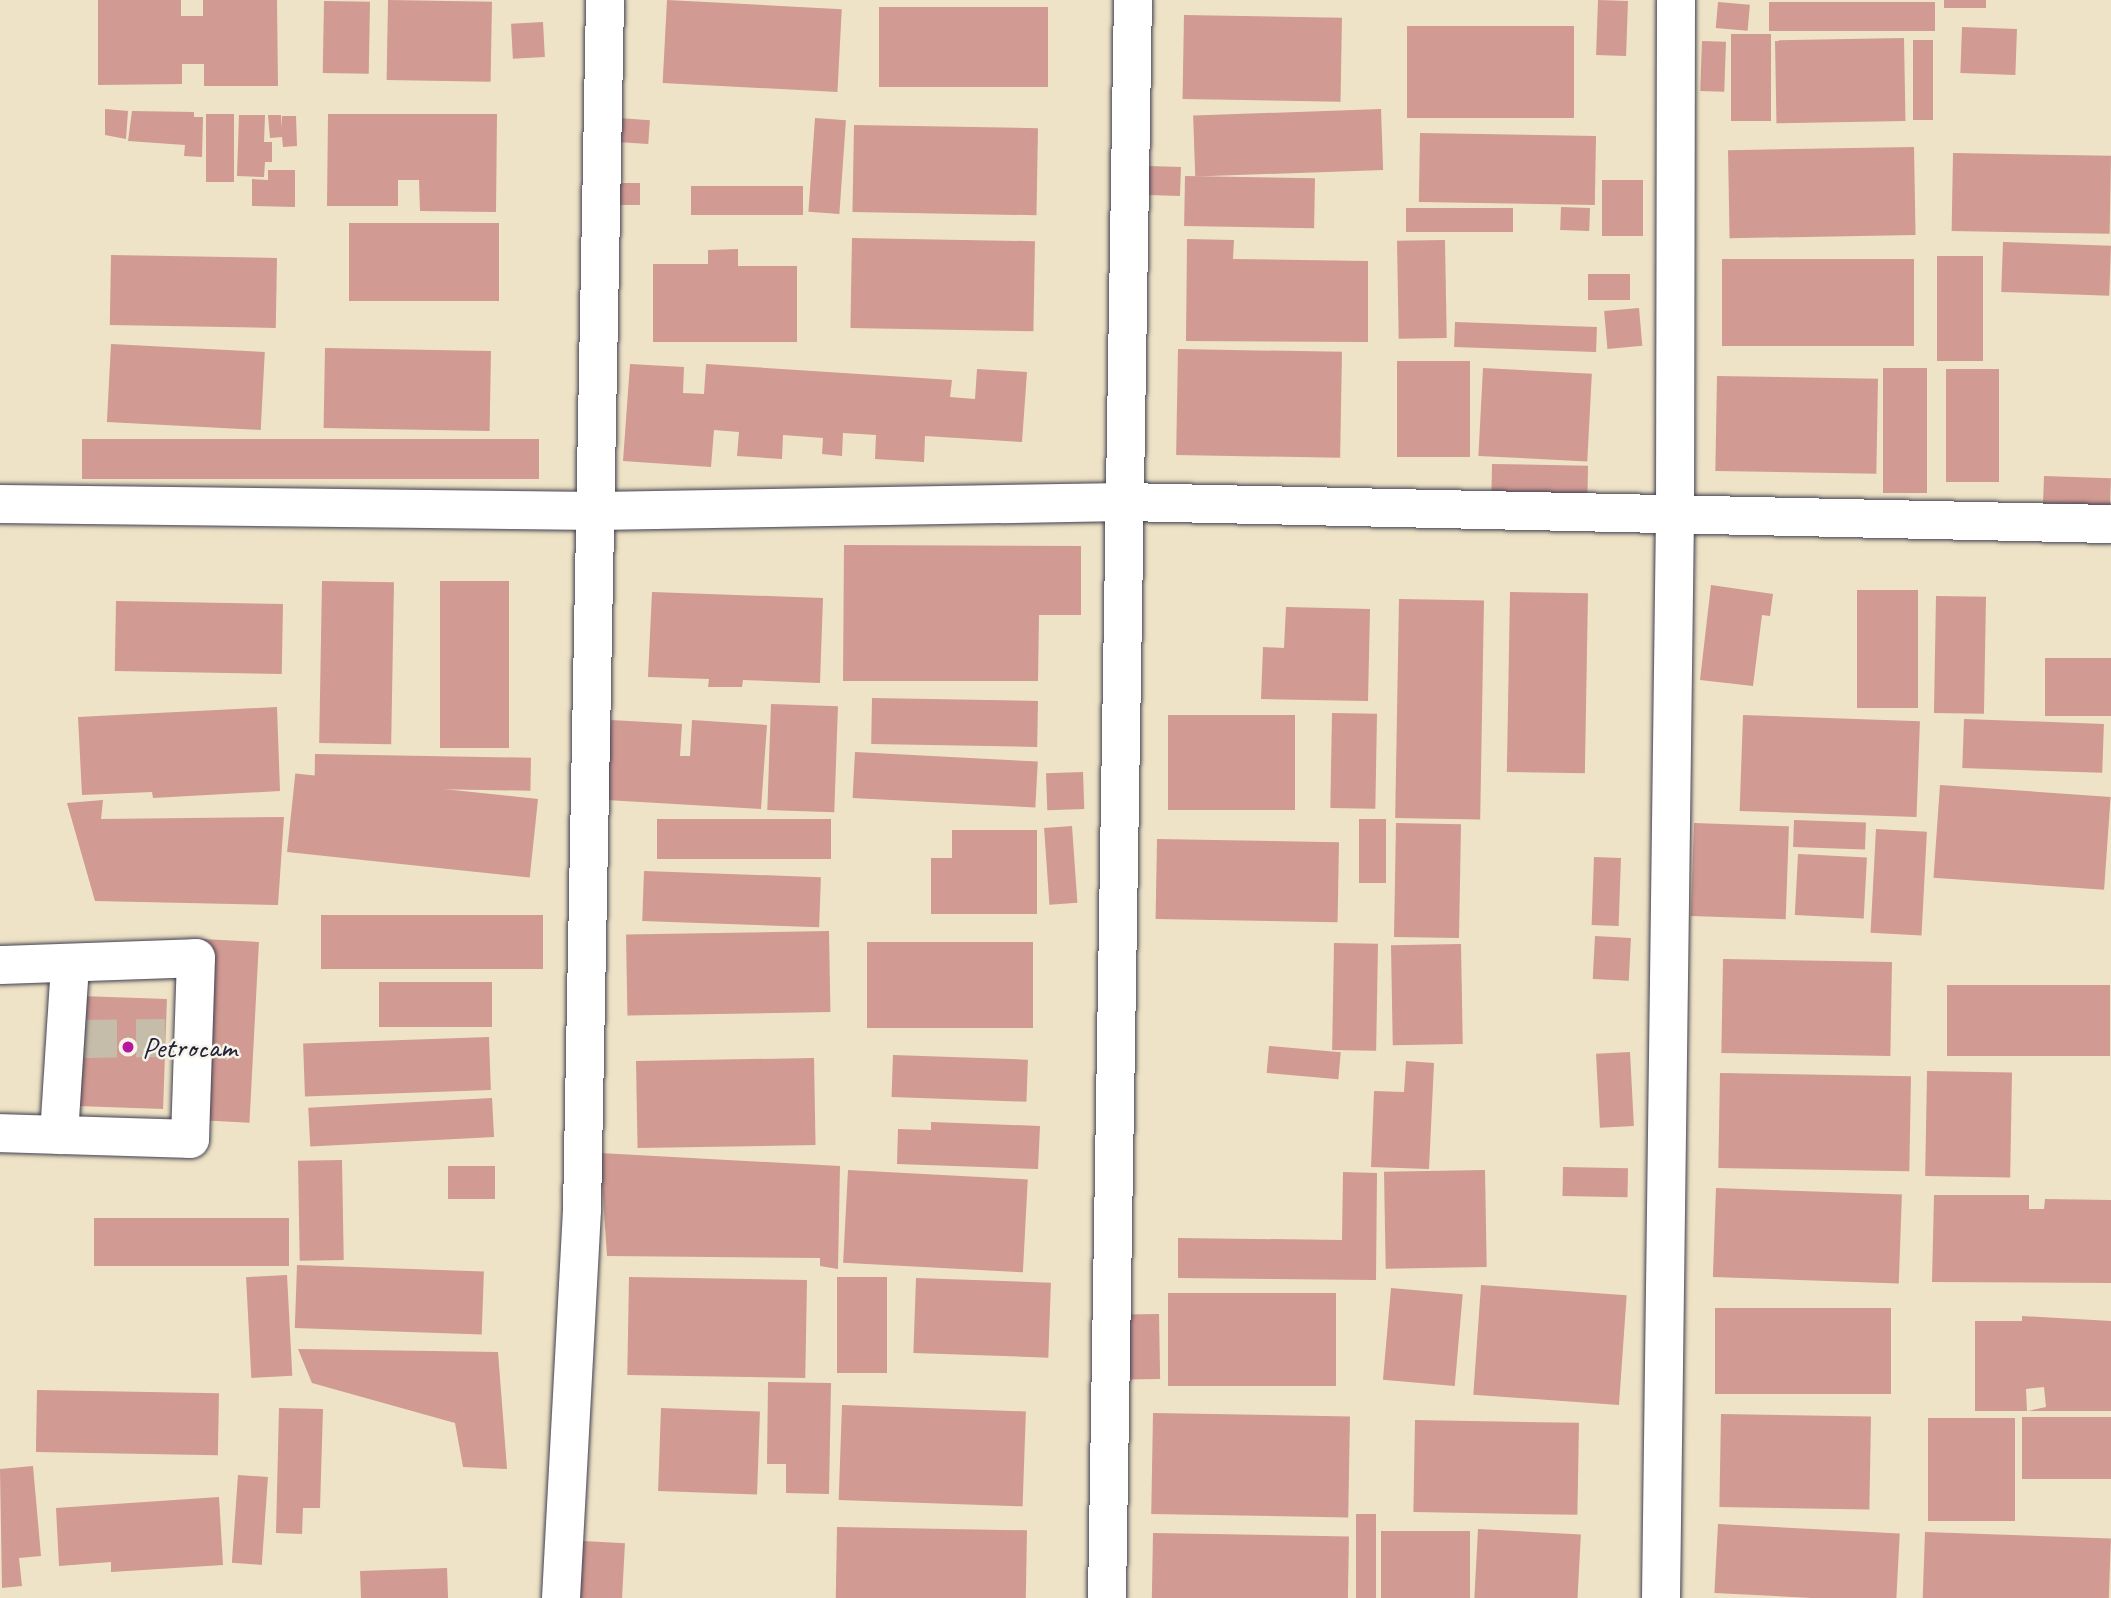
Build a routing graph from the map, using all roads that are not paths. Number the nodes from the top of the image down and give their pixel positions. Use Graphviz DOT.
graph roads {
  1 [pos="605,0"];
  2 [pos="1133,0"];
  3 [pos="1676,0"];
  4 [pos="1125,502"];
  5 [pos="0,503"];
  6 [pos="598,511"];
  7 [pos="1675,515"];
  8 [pos="2111,524"];
  9 [pos="0,965"];
  10 [pos="70,965"];
  11 [pos="0,1133"];
  12 [pos="59,1135"];
  13 [pos="561,1598"];
  14 [pos="1107,1598"];
  15 [pos="1661,1598"];
  1 -- 6 [label="street"];
  2 -- 4 [label="street"];
  3 -- 7 [label="street"];
  4 -- 6 [label="street"];
  4 -- 7 [label="street"];
  4 -- 14 [label="street"];
  5 -- 6 [label="street"];
  6 -- 13 [label="street"];
  7 -- 8 [label="street"];
  7 -- 15 [label="street"];
  9 -- 10 [label="street"];
  10 -- 12 [label="street"];
  10 -- 12 [label="street"];
  11 -- 12 [label="street"];
}
